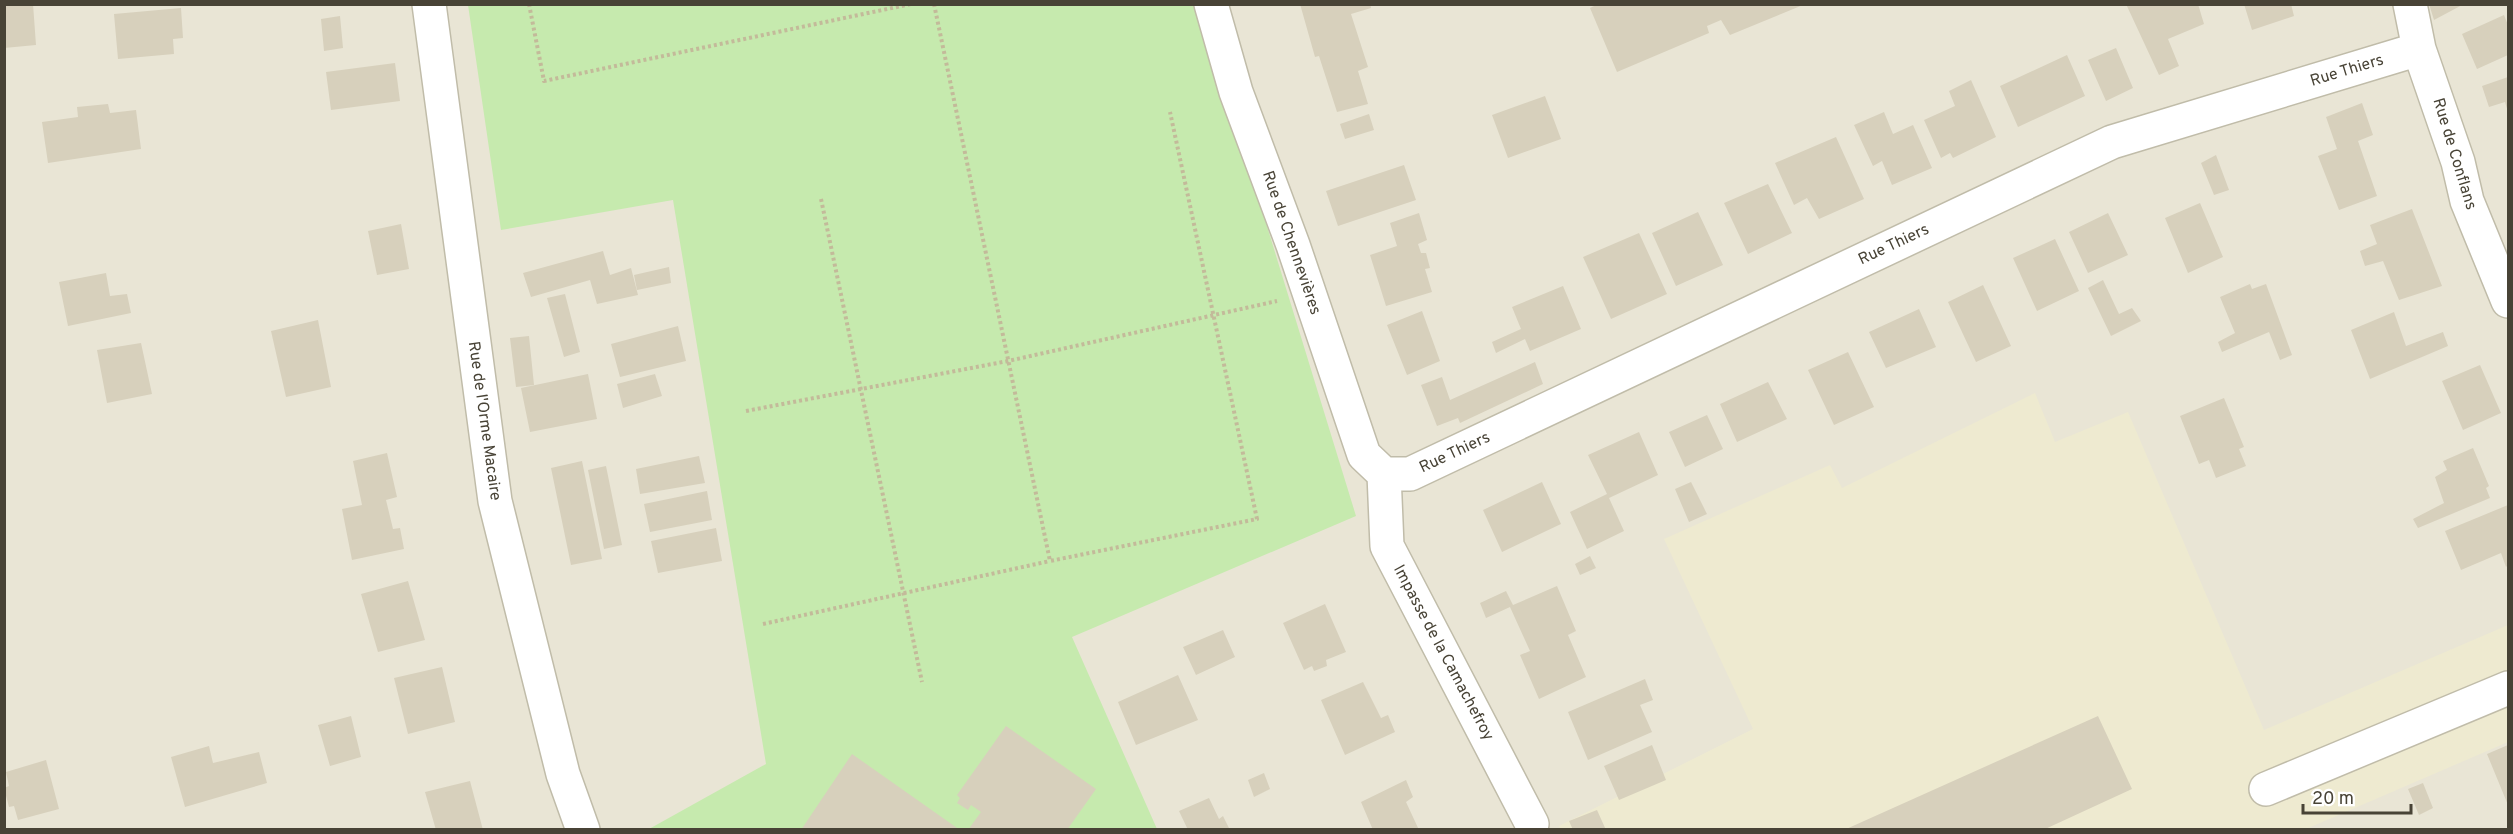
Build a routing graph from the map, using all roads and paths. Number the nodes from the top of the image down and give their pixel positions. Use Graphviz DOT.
graph roads {
  1 [pos="429,4"];
  2 [pos="529,4"];
  3 [pos="911,4"];
  4 [pos="934,4"];
  5 [pos="1211,4"];
  6 [pos="2410,4"];
  7 [pos="2419,49"];
  8 [pos="1170,112"];
  9 [pos="821,199"];
  10 [pos="1310,295"];
  11 [pos="2508,301"];
  12 [pos="1213,314"];
  13 [pos="1008,361"];
  14 [pos="862,389"];
  15 [pos="746,411"];
  16 [pos="1384,474"];
  17 [pos="1050,561"];
  18 [pos="904,594"];
  19 [pos="763,624"];
  20 [pos="922,682"];
  21 [pos="2508,688"];
  22 [pos="2266,789"];
  23 [pos="1532,824"];
  24 [pos="584,830"];
  1 -- 24 [label="street, Rue de l'Orme Macaire"];
  2 -- 3 [label="path"];
  4 -- 13 [label="path"];
  5 -- 10 [label="street, Rue de Chennevières"];
  6 -- 7 [label="street, Rue de Conflans"];
  7 -- 11 [label="street, Rue de Conflans"];
  7 -- 16 [label="street, Rue Thiers"];
  8 -- 12 [label="path"];
  9 -- 14 [label="path"];
  10 -- 12 [label="path"];
  10 -- 16 [label="street, Rue de Chennevières"];
  12 -- 13 [label="path"];
  12 -- 17 [label="path"];
  13 -- 14 [label="path"];
  13 -- 17 [label="path"];
  14 -- 15 [label="path"];
  14 -- 18 [label="path"];
  16 -- 23 [label="street, Impasse de la Camachefroy"];
  17 -- 18 [label="path"];
  18 -- 19 [label="path"];
  18 -- 20 [label="path"];
  21 -- 22 [label="street"];
}
